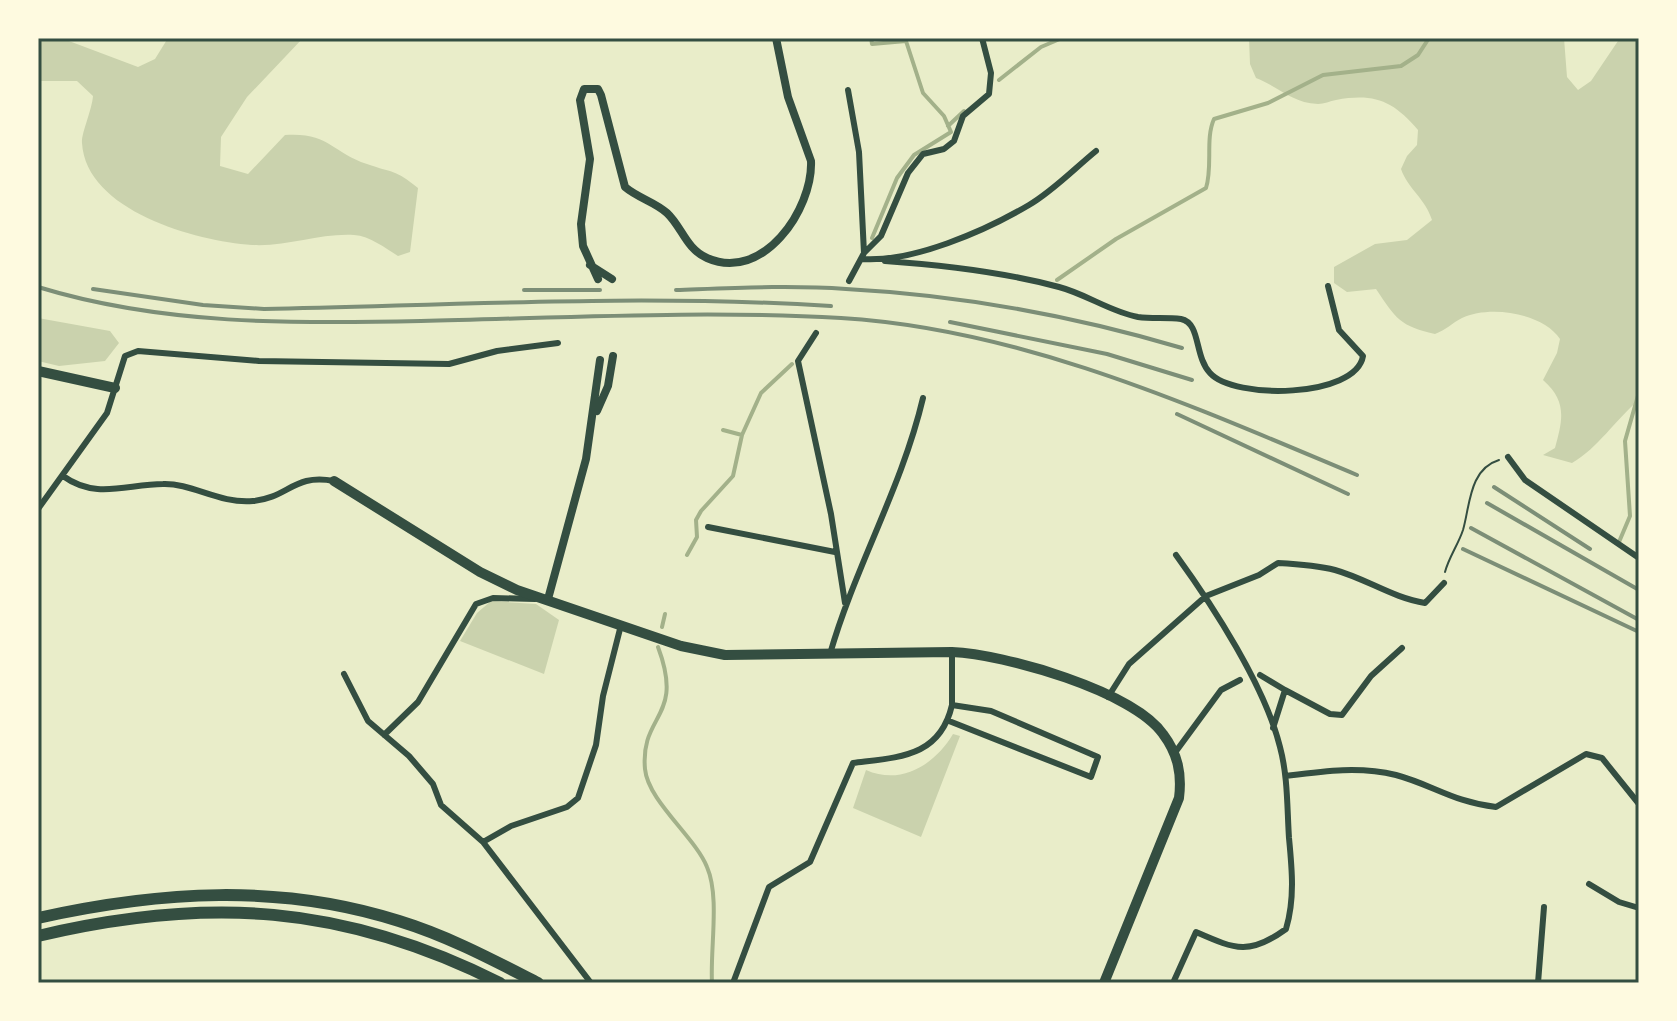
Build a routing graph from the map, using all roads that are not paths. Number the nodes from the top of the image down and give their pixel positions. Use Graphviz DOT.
graph roads {
  1 [pos="776,38"];
  2 [pos="982,38"];
  3 [pos="848,90"];
  4 [pos="1096,151"];
  5 [pos="862,256"];
  6 [pos="885,261"];
  7 [pos="589,265"];
  8 [pos="598,279"];
  9 [pos="612,279"];
  10 [pos="849,281"];
  11 [pos="1328,286"];
  12 [pos="816,333"];
  13 [pos="558,343"];
  14 [pos="613,356"];
  15 [pos="600,360"];
  16 [pos="38,371"];
  17 [pos="115,388"];
  18 [pos="923,398"];
  19 [pos="594,419"];
  20 [pos="1508,457"];
  21 [pos="63,476"];
  22 [pos="334,481"];
  23 [pos="38,509"];
  24 [pos="708,527"];
  25 [pos="835,552"];
  26 [pos="1176,555"];
  27 [pos="1639,558"];
  28 [pos="1444,583"];
  29 [pos="1206,596"];
  30 [pos="548,599"];
  31 [pos="845,603"];
  32 [pos="621,625"];
  33 [pos="1402,648"];
  34 [pos="952,652"];
  35 [pos="830,654"];
  36 [pos="344,674"];
  37 [pos="1260,675"];
  38 [pos="1240,680"];
  39 [pos="1285,690"];
  40 [pos="1108,697"];
  41 [pos="952,705"];
  42 [pos="949,721"];
  43 [pos="1273,728"];
  44 [pos="384,735"];
  45 [pos="1174,754"];
  46 [pos="1286,776"];
  47 [pos="1639,804"];
  48 [pos="483,842"];
  49 [pos="1589,884"];
  50 [pos="1544,907"];
  51 [pos="1639,908"];
  52 [pos="38,918"];
  53 [pos="38,936"];
  54 [pos="500,983"];
  55 [pos="538,983"];
  56 [pos="591,983"];
  57 [pos="733,983"];
  58 [pos="1104,983"];
  59 [pos="1173,983"];
  60 [pos="1538,983"];
  1 -- 7 [label="street"];
  2 -- 5 [label="street"];
  3 -- 5 [label="street"];
  4 -- 6 [label="street"];
  5 -- 6 [label="street"];
  5 -- 10 [label="street"];
  6 -- 11 [label="street"];
  7 -- 8 [label="street"];
  7 -- 9 [label="street"];
  12 -- 25 [label="street"];
  13 -- 17 [label="street"];
  14 -- 19 [label="street"];
  15 -- 19 [label="street"];
  16 -- 17 [label="main road"];
  17 -- 21 [label="street"];
  18 -- 31 [label="street"];
  19 -- 30 [label="street"];
  20 -- 27 [label="street"];
  21 -- 22 [label="street"];
  21 -- 23 [label="street"];
  22 -- 30 [label="main road"];
  24 -- 25 [label="street"];
  25 -- 31 [label="street"];
  26 -- 29 [label="street"];
  28 -- 29 [label="street"];
  29 -- 40 [label="street"];
  29 -- 43 [label="street"];
  30 -- 32 [label="main road"];
  30 -- 44 [label="street"];
  31 -- 35 [label="street"];
  32 -- 35 [label="main road"];
  32 -- 48 [label="street"];
  33 -- 39 [label="street"];
  34 -- 35 [label="main road"];
  34 -- 40 [label="main road"];
  34 -- 41 [label="street"];
  36 -- 44 [label="street"];
  37 -- 39 [label="street"];
  38 -- 45 [label="street"];
  39 -- 43 [label="street"];
  40 -- 45 [label="main road"];
  41 -- 42 [label="street"];
  41 -- 42 [label="street"];
  42 -- 57 [label="street"];
  43 -- 46 [label="street"];
  44 -- 48 [label="street"];
  45 -- 58 [label="main road"];
  46 -- 47 [label="street"];
  46 -- 59 [label="street"];
  48 -- 56 [label="street"];
  49 -- 51 [label="street"];
  50 -- 60 [label="street"];
  52 -- 55 [label="highway"];
  53 -- 54 [label="highway"];
}
